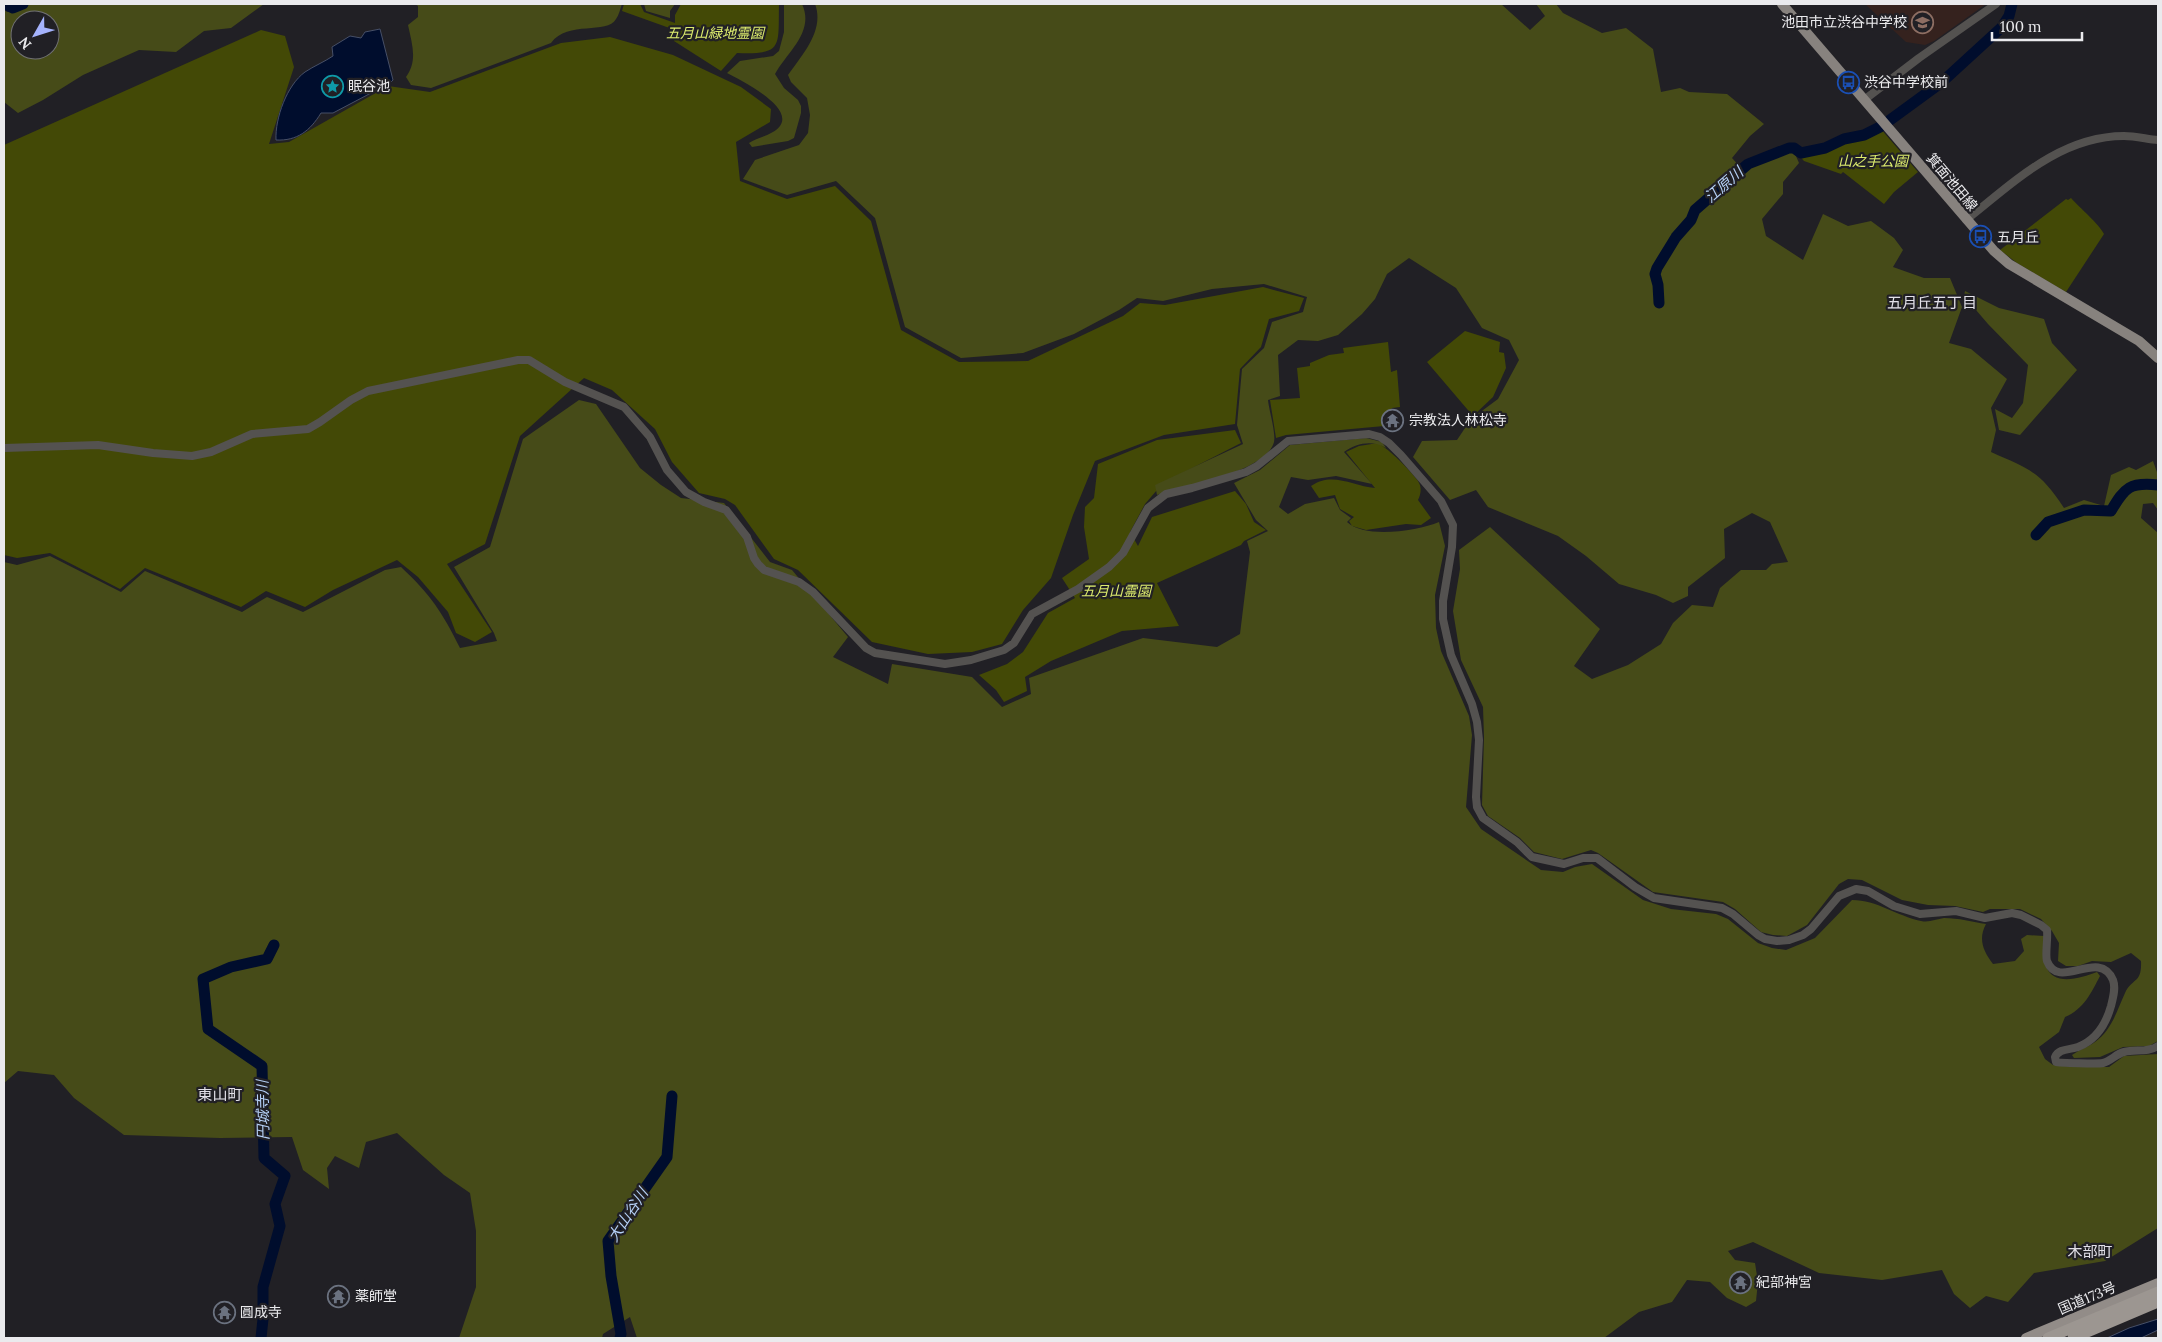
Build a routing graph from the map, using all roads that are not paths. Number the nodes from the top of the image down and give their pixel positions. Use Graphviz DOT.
graph roads {
  1 [pos="1782,4"];
  2 [pos="1996,4"];
  3 [pos="1864,100"];
  4 [pos="2158,140"];
  5 [pos="1966,220"];
  6 [pos="2158,358"];
  7 [pos="4,448"];
  8 [pos="2158,1046"];
  9 [pos="2158,1283"];
  10 [pos="2158,1292"];
  11 [pos="2158,1302"];
  12 [pos="2026,1338"];
  13 [pos="2048,1338"];
  14 [pos="2073,1338"];
  1 -- 3 [label="main road, 箕面池田線"];
  2 -- 3 [label="street"];
  3 -- 5 [label="main road, 箕面池田線"];
  4 -- 5 [label="street"];
  5 -- 6 [label="main road, 箕面池田線"];
  7 -- 8 [label="street"];
  9 -- 12 [label="highway, 国道173号"];
  10 -- 13 [label="highway"];
  11 -- 14 [label="highway"];
}
